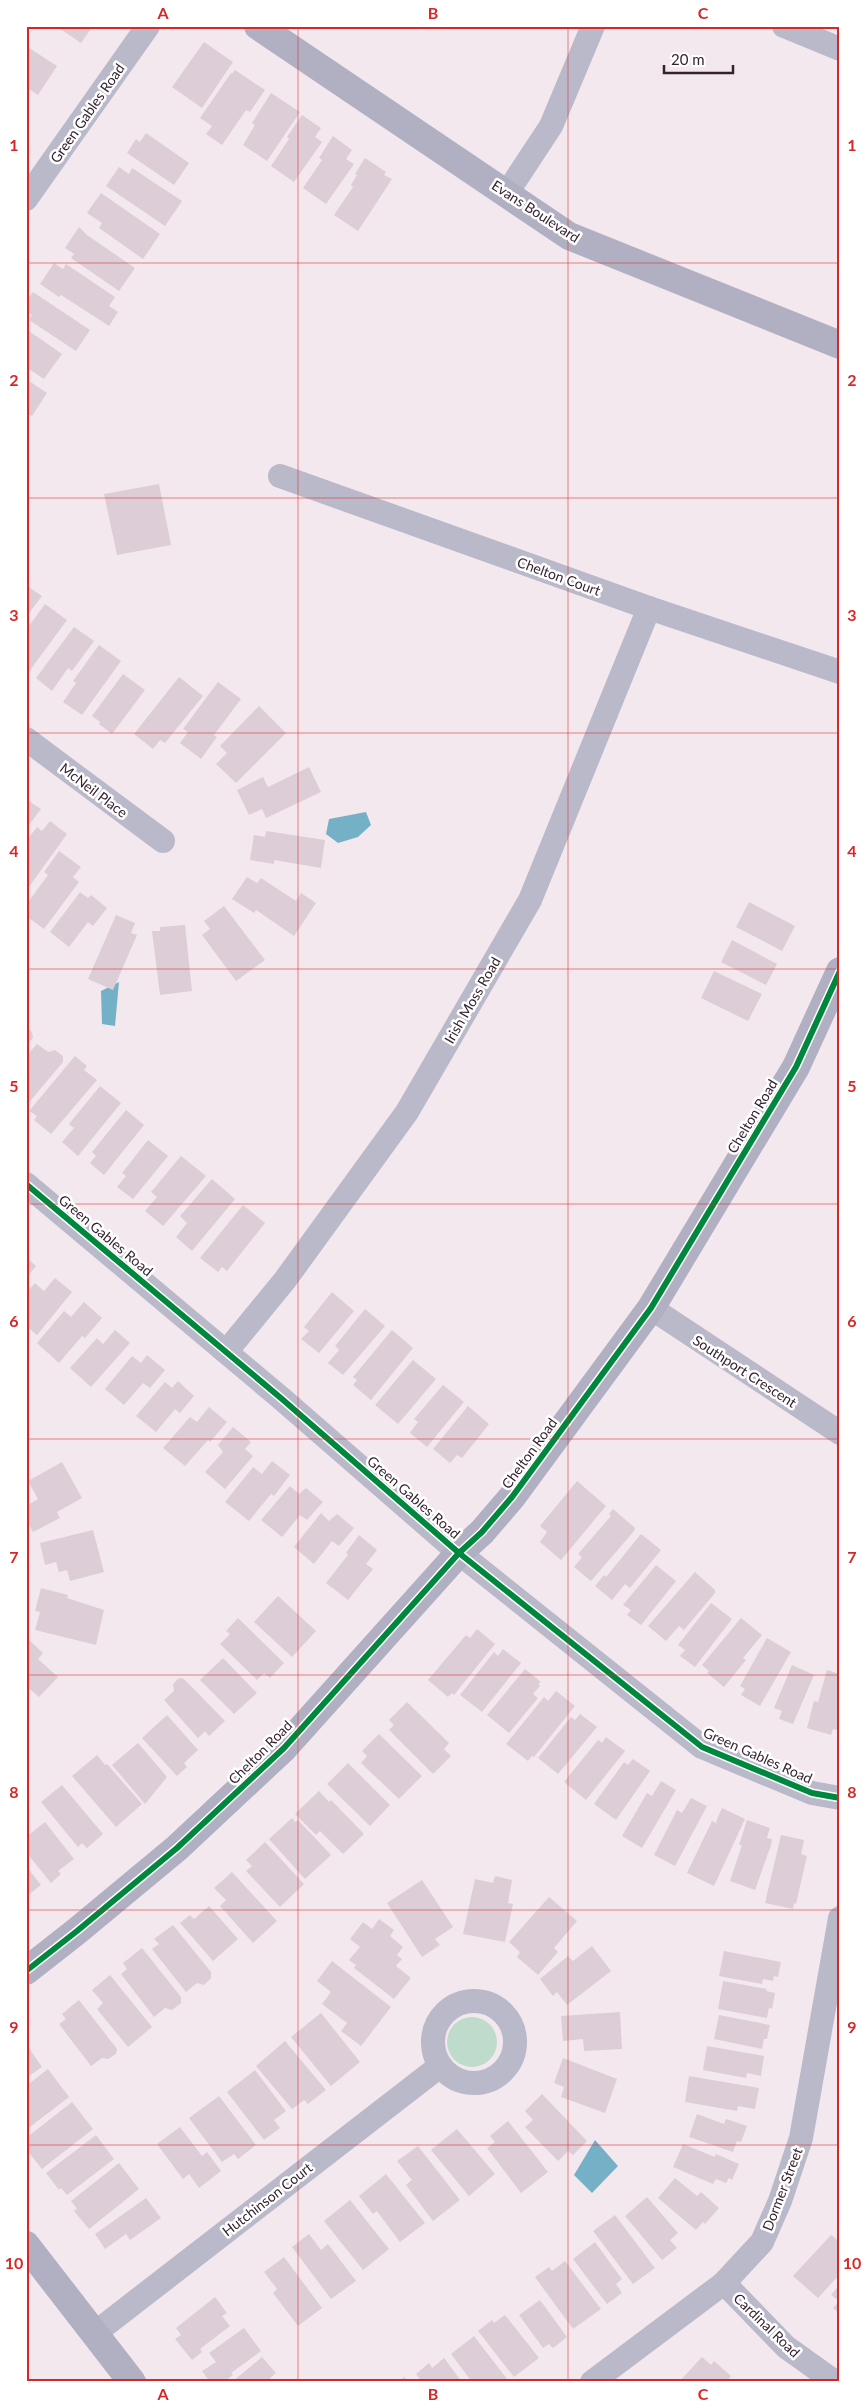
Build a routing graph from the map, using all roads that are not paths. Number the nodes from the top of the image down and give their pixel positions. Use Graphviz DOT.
graph roads {
  1 [pos="148,26"];
  2 [pos="258,26"];
  3 [pos="593,26"];
  4 [pos="784,26"];
  5 [pos="840,49"];
  6 [pos="507,193"];
  7 [pos="26,199"];
  8 [pos="840,345"];
  9 [pos="280,476"];
  10 [pos="649,608"];
  11 [pos="840,672"];
  12 [pos="26,739"];
  13 [pos="163,841"];
  14 [pos="840,971"];
  15 [pos="26,1184"];
  16 [pos="651,1308"];
  17 [pos="226,1352"];
  18 [pos="840,1433"];
  19 [pos="459,1552"];
  20 [pos="840,1798"];
  21 [pos="840,1918"];
  22 [pos="26,1971"];
  23 [pos="440,2066"];
  24 [pos="26,2245"];
  25 [pos="724,2284"];
  26 [pos="95,2333"];
  27 [pos="132,2382"];
  28 [pos="592,2382"];
  29 [pos="835,2382"];
  1 -- 7 [label="street, Green Gables Road"];
  2 -- 6 [label="street, Evans Boulevard"];
  3 -- 6 [label="street"];
  4 -- 5 [label="street"];
  6 -- 8 [label="street, Evans Boulevard"];
  9 -- 10 [label="street, Chelton Court"];
  10 -- 11 [label="street, Chelton Court"];
  10 -- 17 [label="street, Irish Moss Road"];
  12 -- 13 [label="street, McNeil Place"];
  14 -- 16 [label="street, Chelton Road"];
  15 -- 17 [label="street, Green Gables Road"];
  16 -- 18 [label="street, Southport Crescent"];
  16 -- 19 [label="street, Chelton Road"];
  17 -- 19 [label="street, Green Gables Road"];
  19 -- 20 [label="street, Green Gables Road"];
  19 -- 22 [label="street, Chelton Road"];
  21 -- 25 [label="street, Dormer Street"];
  23 -- 26 [label="street, Hutchinson Court"];
  24 -- 26 [label="street"];
  25 -- 28 [label="street, Dormer Street"];
  25 -- 29 [label="street, Cardinal Road"];
  26 -- 27 [label="street"];
}
